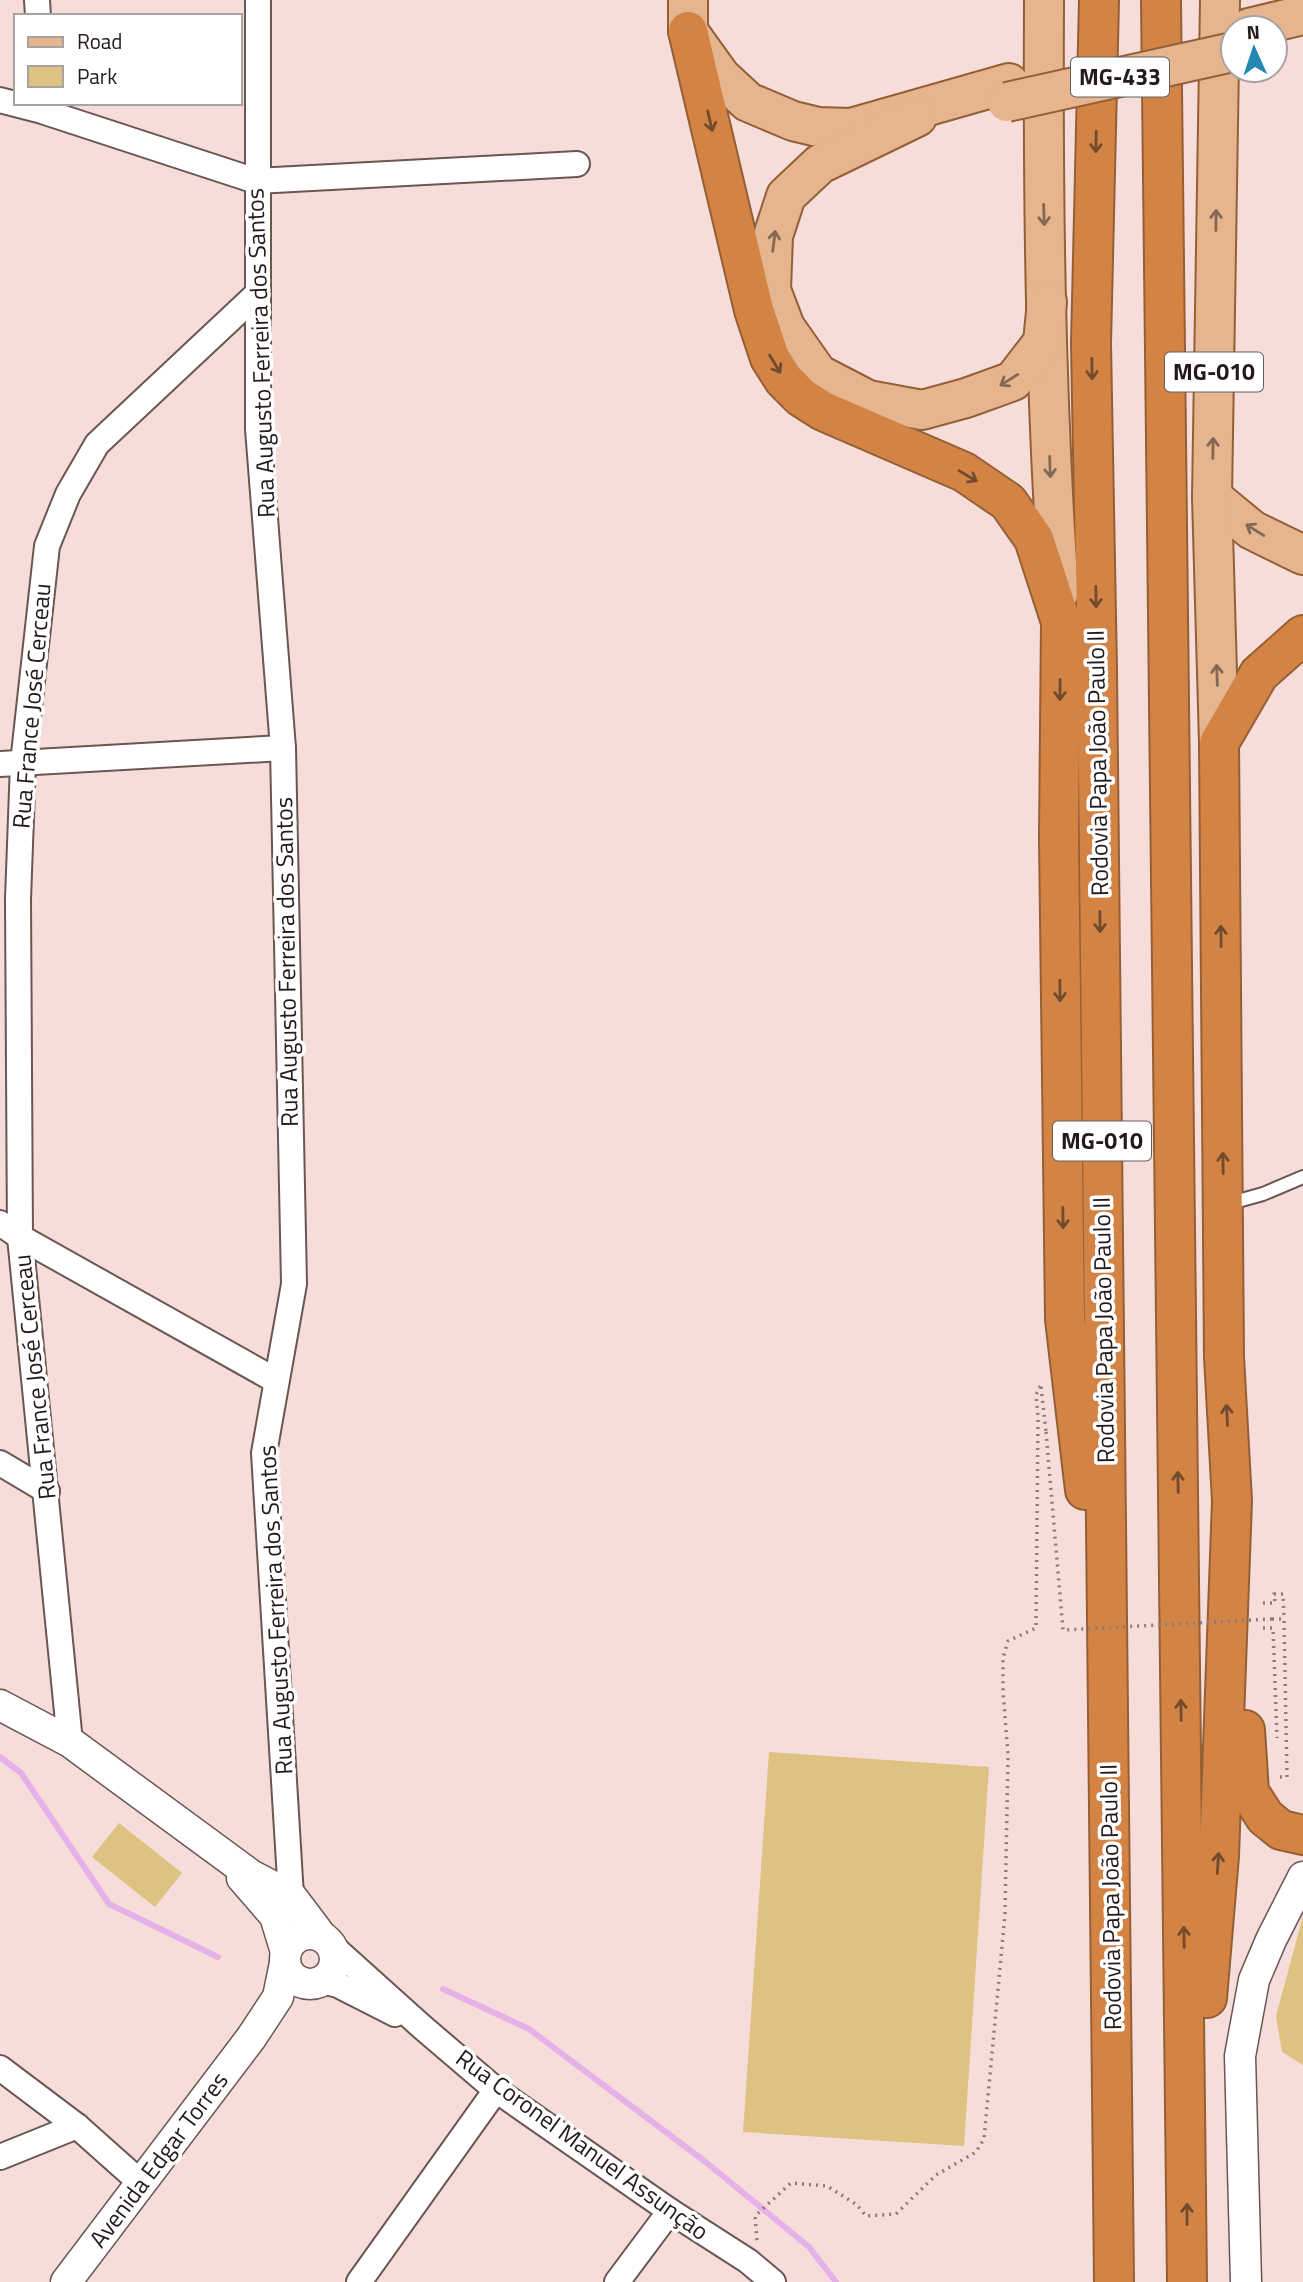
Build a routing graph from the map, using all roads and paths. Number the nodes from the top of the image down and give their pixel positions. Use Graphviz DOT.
graph roads {
  1 [pos="258,0"];
  2 [pos="1044,0"];
  3 [pos="1099,0"];
  4 [pos="1161,0"];
  5 [pos="1220,0"];
  6 [pos="688,16"];
  7 [pos="1219,43"];
  8 [pos="1008,92"];
  9 [pos="42,107"];
  10 [pos="917,117"];
  11 [pos="851,128"];
  12 [pos="577,164"];
  13 [pos="256,181"];
  14 [pos="257,294"];
  15 [pos="1047,302"];
  16 [pos="1212,497"];
  17 [pos="1303,555"];
  18 [pos="1061,622"];
  19 [pos="1303,635"];
  20 [pos="1219,743"];
  21 [pos="283,748"];
  22 [pos="12,764"];
  23 [pos="1303,1177"];
  24 [pos="1223,1205"];
  25 [pos="10,1230"];
  26 [pos="1045,1374"];
  27 [pos="275,1380"];
  28 [pos="1041,1385"];
  29 [pos="0,1463"];
  30 [pos="47,1491"];
  31 [pos="1232,1501"];
  32 [pos="1263,1603"];
  33 [pos="1284,1619"];
  34 [pos="1263,1628"];
  35 [pos="0,1705"];
  36 [pos="1108,1707"];
  37 [pos="70,1742"];
  38 [pos="1277,1751"];
  39 [pos="1278,1764"];
  40 [pos="1303,1835"];
  41 [pos="1303,1877"];
  42 [pos="283,1906"];
  43 [pos="327,1942"];
  44 [pos="286,1957"];
  45 [pos="320,1982"];
  46 [pos="421,2026"];
  47 [pos="251,2038"];
  48 [pos="1186,2049"];
  49 [pos="0,2068"];
  50 [pos="496,2090"];
  51 [pos="77,2126"];
  52 [pos="0,2157"];
  53 [pos="141,2183"];
  54 [pos="670,2211"];
  55 [pos="755,2216"];
  56 [pos="66,2282"];
  57 [pos="359,2282"];
  58 [pos="617,2282"];
  59 [pos="774,2282"];
  60 [pos="1114,2282"];
  61 [pos="1187,2282"];
  62 [pos="1245,2282"];
  1 -- 13 [label="street, Rua Augusto Ferreira dos Santos"];
  2 -- 15 [label="main road, one-way"];
  3 -- 36 [label="highway, Rodovia Papa João Paulo II / MG-010, one-way"];
  48 -- 4 [label="highway, MG-010, one-way"];
  16 -- 5 [label="main road, MG-010, one-way"];
  6 -- 11 [label="main road, MG-433"];
  6 -- 18 [label="highway, one-way"];
  7 -- 8 [label="main road, MG-433"];
  8 -- 10 [label="main road, MG-433"];
  8 -- 11 [label="main road, MG-433"];
  9 -- 13 [label="street"];
  10 -- 11 [label="main road, MG-433"];
  15 -- 10 [label="main road, one-way"];
  12 -- 13 [label="street"];
  13 -- 14 [label="street, Rua Augusto Ferreira dos Santos"];
  14 -- 21 [label="street, Rua Augusto Ferreira dos Santos"];
  14 -- 22 [label="street, Rua France José Cerceau"];
  15 -- 18 [label="main road, one-way"];
  17 -- 16 [label="main road, one-way"];
  20 -- 16 [label="main road, MG-010, one-way"];
  18 -- 36 [label="highway, one-way"];
  19 -- 20 [label="highway"];
  24 -- 20 [label="highway, one-way"];
  21 -- 22 [label="street"];
  21 -- 27 [label="street, Rua Augusto Ferreira dos Santos"];
  22 -- 25 [label="street, Rua France José Cerceau"];
  23 -- 24 [label="lane"];
  31 -- 24 [label="highway, one-way"];
  25 -- 27 [label="street"];
  25 -- 30 [label="street, Rua France José Cerceau"];
  26 -- 28 [label="path"];
  27 -- 42 [label="street, Rua Augusto Ferreira dos Santos"];
  28 -- 33 [label="path, bridge"];
  28 -- 55 [label="path"];
  29 -- 30 [label="street"];
  30 -- 37 [label="street, Rua France José Cerceau"];
  31 -- 40 [label="highway"];
  48 -- 31 [label="highway, one-way"];
  32 -- 33 [label="path"];
  33 -- 39 [label="path"];
  34 -- 38 [label="path"];
  35 -- 37 [label="street"];
  36 -- 60 [label="highway, Rodovia Papa João Paulo II / MG-010"];
  37 -- 42 [label="street, Avenida Edgar Torres"];
  41 -- 62 [label="street"];
  42 -- 43 [label="street, Rua Coronel Manuel Assunção"];
  42 -- 44 [label="street, Avenida Edgar Torres"];
  43 -- 44 [label="street"];
  43 -- 45 [label="street"];
  43 -- 46 [label="street, Rua Coronel Manuel Assunção"];
  44 -- 45 [label="street"];
  44 -- 47 [label="street, Avenida Edgar Torres"];
  45 -- 46 [label="street"];
  45 -- 47 [label="street, Avenida Edgar Torres"];
  46 -- 50 [label="street, Rua Coronel Manuel Assunção"];
  47 -- 53 [label="street, Avenida Edgar Torres"];
  61 -- 48 [label="highway, MG-010, one-way"];
  49 -- 51 [label="street"];
  50 -- 54 [label="street, Rua Coronel Manuel Assunção"];
  50 -- 57 [label="street"];
  51 -- 52 [label="street"];
  51 -- 53 [label="street"];
  53 -- 56 [label="street, Avenida Edgar Torres"];
  54 -- 58 [label="street"];
  54 -- 59 [label="street, Rua Coronel Manuel Assunção"];
}
